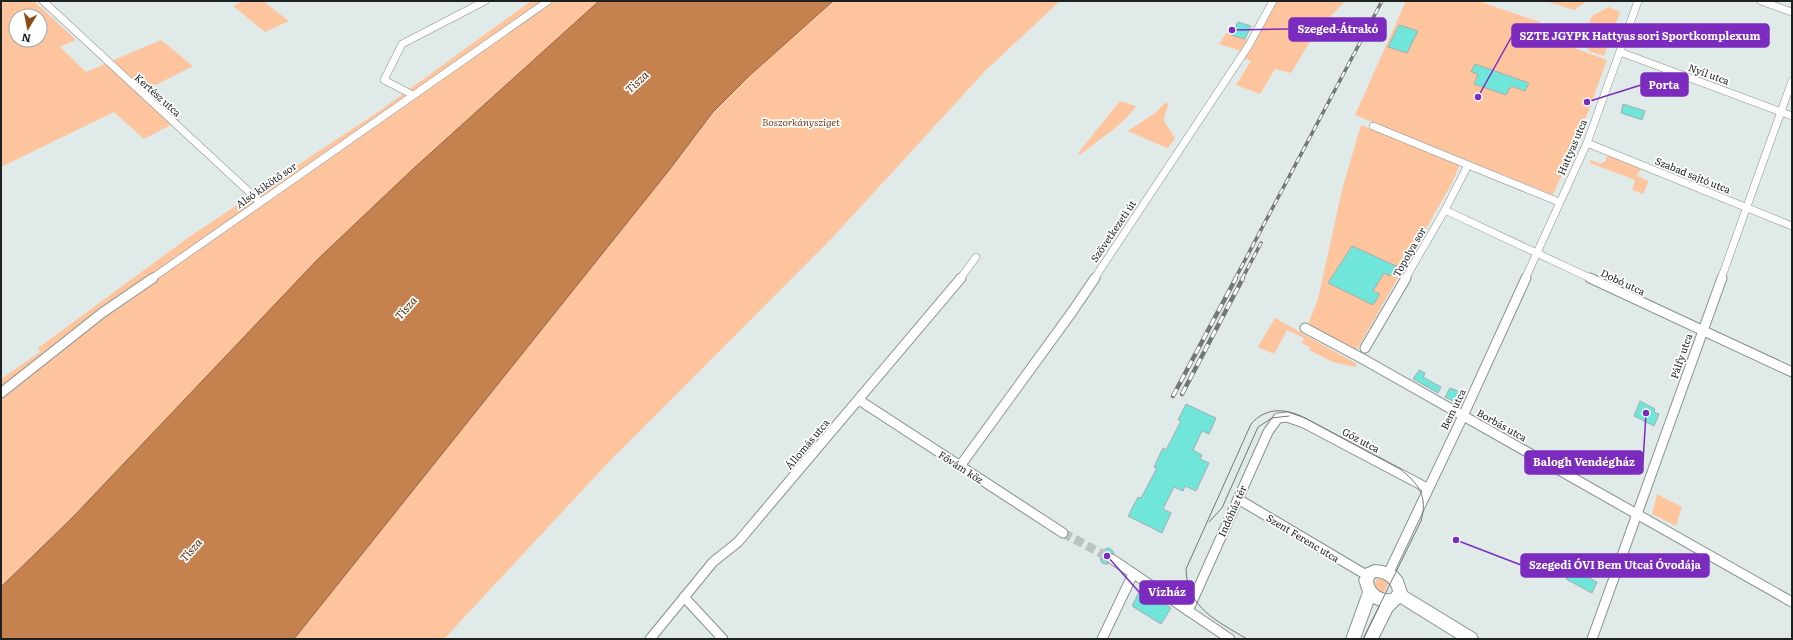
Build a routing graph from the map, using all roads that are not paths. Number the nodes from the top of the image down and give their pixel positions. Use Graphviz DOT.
graph roads {
  1 [pos="43,1"];
  2 [pos="485,1"];
  3 [pos="548,1"];
  4 [pos="1272,1"];
  5 [pos="1638,1"];
  6 [pos="1761,1"];
  7 [pos="1792,12"];
  8 [pos="1620,52"];
  9 [pos="1792,80"];
  10 [pos="413,95"];
  11 [pos="1781,112"];
  12 [pos="1792,116"];
  13 [pos="1373,126"];
  14 [pos="1587,142"];
  15 [pos="1468,165"];
  16 [pos="260,202"];
  17 [pos="1559,202"];
  18 [pos="1747,208"];
  19 [pos="1445,210"];
  20 [pos="1792,226"];
  21 [pos="1537,254"];
  22 [pos="976,257"];
  23 [pos="1305,328"];
  24 [pos="1702,329"];
  25 [pos="1364,348"];
  26 [pos="1792,372"];
  27 [pos="1,393"];
  28 [pos="859,400"];
  29 [pos="1463,416"];
  30 [pos="1283,417"];
  31 [pos="960,466"];
  32 [pos="1427,488"];
  33 [pos="1238,498"];
  34 [pos="1636,514"];
  35 [pos="1063,533"];
  36 [pos="1112,559"];
  37 [pos="1133,574"];
  38 [pos="1388,574"];
  39 [pos="1368,576"];
  40 [pos="1370,592"];
  41 [pos="684,597"];
  42 [pos="1396,598"];
  43 [pos="1792,602"];
  44 [pos="1188,611"];
  45 [pos="650,639"];
  46 [pos="723,639"];
  47 [pos="1102,639"];
  48 [pos="1230,639"];
  49 [pos="1353,639"];
  50 [pos="1371,639"];
  51 [pos="1471,639"];
  52 [pos="1592,639"];
  1 -- 16 [label="street, Kertész utca"];
  2 -- 10 [label="street"];
  3 -- 10 [label="street, Alsó kikötő sor"];
  4 -- 31 [label="street, Szövetkezeti út"];
  5 -- 8 [label="street, Hattyas utca"];
  6 -- 7 [label="street"];
  8 -- 11 [label="street, Nyíl utca"];
  8 -- 14 [label="street, Hattyas utca"];
  9 -- 11 [label="street, Pálfy utca"];
  10 -- 16 [label="street, Alsó kikötő sor"];
  11 -- 12 [label="street, Nyíl utca"];
  11 -- 18 [label="street, Pálfy utca"];
  13 -- 15 [label="street"];
  14 -- 17 [label="street, Hattyas utca"];
  14 -- 18 [label="street, Szabad sajtó utca"];
  15 -- 17 [label="street"];
  15 -- 19 [label="street, Topolya sor"];
  16 -- 27 [label="street, Alsó kikötő sor"];
  17 -- 21 [label="street, Hattyas utca"];
  18 -- 20 [label="street, Szabad sajtó utca"];
  18 -- 24 [label="street, Pálfy utca"];
  19 -- 21 [label="street, Dobó utca"];
  19 -- 25 [label="street, Topolya sor"];
  21 -- 24 [label="street, Dobó utca"];
  21 -- 29 [label="street, Bem utca"];
  22 -- 28 [label="street, Állomás utca"];
  23 -- 29 [label="street, Borbás utca"];
  24 -- 26 [label="street, Dobó utca"];
  24 -- 34 [label="street, Pálfy utca"];
  28 -- 31 [label="street, Fővám köz"];
  28 -- 41 [label="street, Állomás utca"];
  29 -- 32 [label="street, Bem utca"];
  29 -- 34 [label="street, Borbás utca"];
  30 -- 32 [label="street, Gőz utca"];
  30 -- 33 [label="street, Indóház tér"];
  31 -- 35 [label="street, Fővám köz"];
  32 -- 38 [label="street, Bem utca"];
  33 -- 39 [label="street, Szent Ferenc utca"];
  33 -- 44 [label="street, Indóház tér"];
  34 -- 43 [label="street, Borbás utca"];
  34 -- 52 [label="street, Pálfy utca"];
  36 -- 37 [label="street"];
  37 -- 44 [label="street"];
  37 -- 47 [label="street"];
  38 -- 39 [label="street"];
  38 -- 42 [label="street"];
  39 -- 40 [label="street"];
  40 -- 42 [label="street"];
  40 -- 49 [label="street"];
  41 -- 45 [label="street, Állomás utca"];
  41 -- 46 [label="street"];
  42 -- 50 [label="street"];
  42 -- 51 [label="street"];
  44 -- 48 [label="street"];
}
